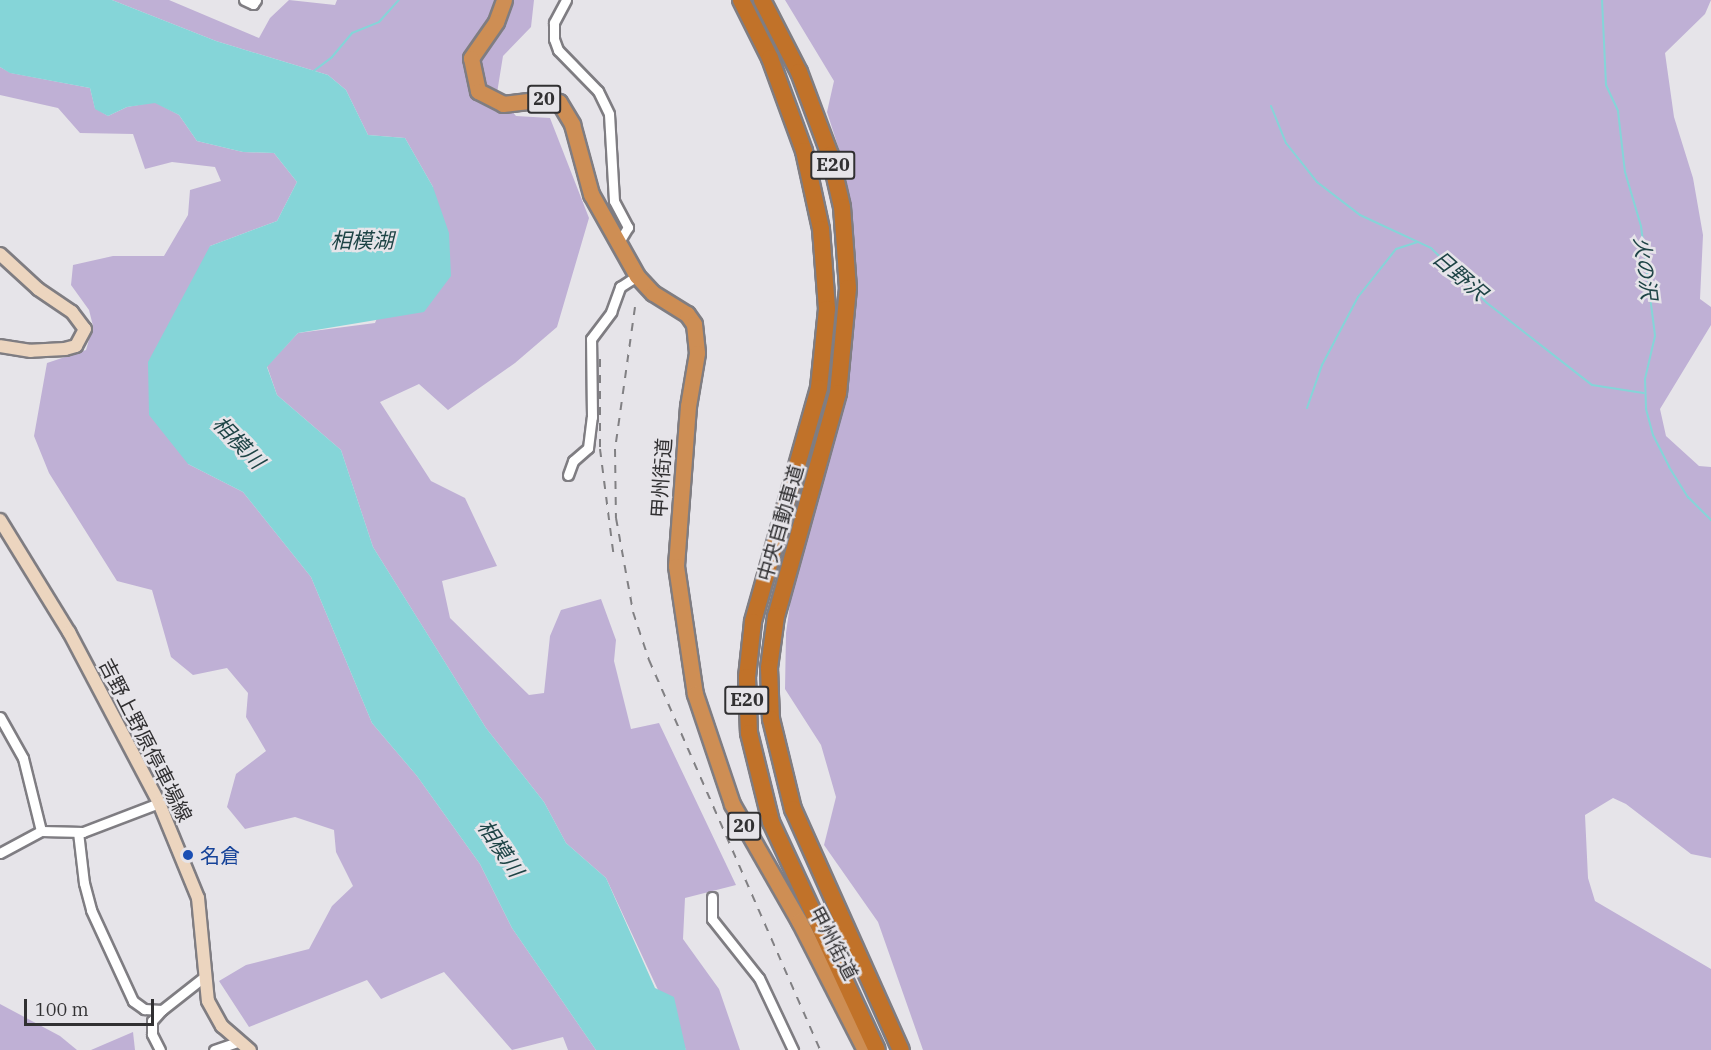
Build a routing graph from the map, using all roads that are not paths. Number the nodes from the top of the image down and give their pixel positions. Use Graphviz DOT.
graph roads {
  1 [pos="244,0"];
  2 [pos="256,0"];
  3 [pos="504,0"];
  4 [pos="566,0"];
  5 [pos="741,0"];
  6 [pos="762,0"];
  7 [pos="619,242"];
  8 [pos="0,254"];
  9 [pos="637,276"];
  10 [pos="0,346"];
  11 [pos="568,475"];
  12 [pos="0,520"];
  13 [pos="0,717"];
  14 [pos="159,803"];
  15 [pos="41,831"];
  16 [pos="78,832"];
  17 [pos="0,853"];
  18 [pos="712,897"];
  19 [pos="205,976"];
  20 [pos="162,1010"];
  21 [pos="237,1042"];
  22 [pos="158,1047"];
  23 [pos="165,1050"];
  24 [pos="214,1050"];
  25 [pos="250,1050"];
  26 [pos="793,1050"];
  27 [pos="865,1050"];
  28 [pos="878,1050"];
  29 [pos="902,1050"];
  1 -- 2 [label="street"];
  3 -- 7 [label="highway, 甲州街道 / 20"];
  4 -- 7 [label="street"];
  5 -- 28 [label="highway, 中央自動車道 / E20"];
  6 -- 29 [label="highway, 中央自動車道 / E20"];
  7 -- 9 [label="highway, 甲州街道 / 20"];
  8 -- 10 [label="main road"];
  9 -- 11 [label="street"];
  9 -- 27 [label="highway, 甲州街道 / 20"];
  12 -- 14 [label="main road, 吉野上野原停車場線"];
  13 -- 15 [label="street"];
  14 -- 16 [label="street"];
  14 -- 19 [label="main road, 吉野上野原停車場線"];
  15 -- 16 [label="street"];
  15 -- 17 [label="street"];
  16 -- 20 [label="street"];
  18 -- 26 [label="street"];
  19 -- 20 [label="street"];
  19 -- 21 [label="main road, 吉野上野原停車場線"];
  20 -- 22 [label="street"];
  21 -- 24 [label="street"];
  21 -- 25 [label="main road, 吉野上野原停車場線"];
  22 -- 23 [label="street"];
}
